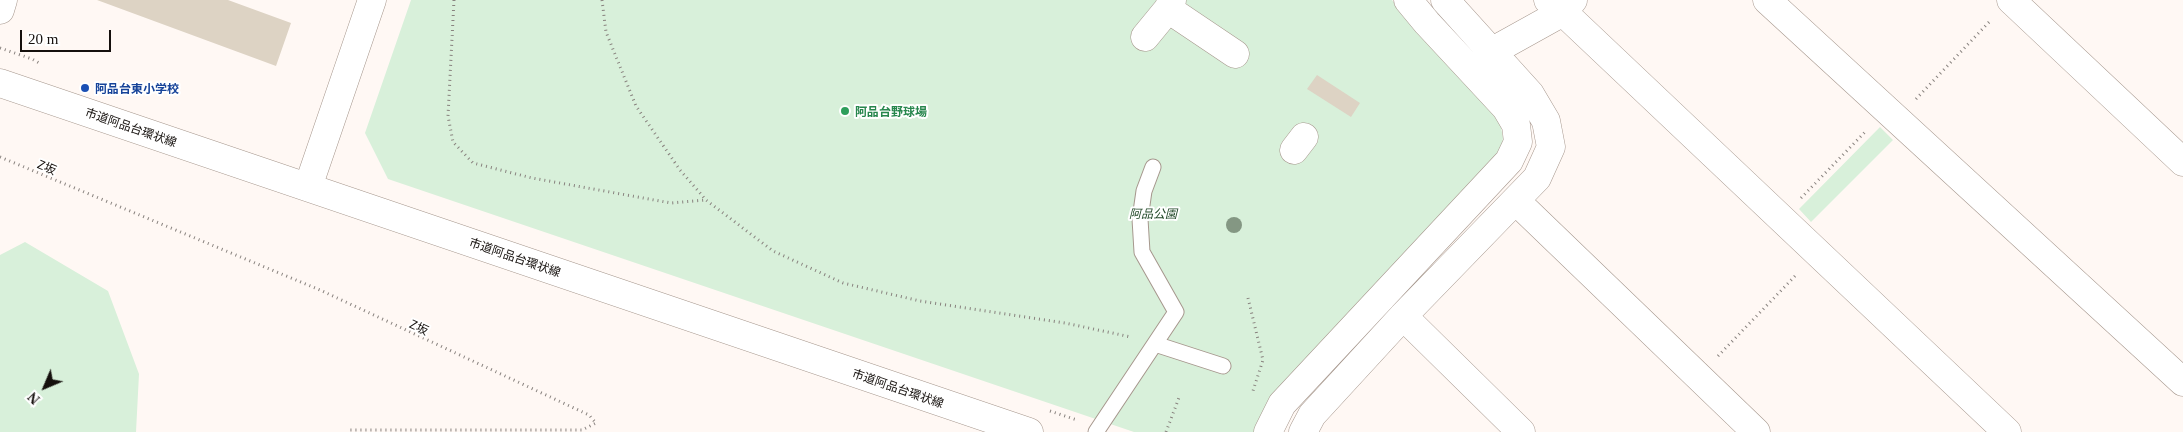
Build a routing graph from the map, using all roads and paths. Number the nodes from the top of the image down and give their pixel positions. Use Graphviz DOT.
graph roads {
  1 [pos="3,0"];
  2 [pos="372,0"];
  3 [pos="454,0"];
  4 [pos="602,0"];
  5 [pos="1408,0"];
  6 [pos="1444,0"];
  7 [pos="1767,0"];
  8 [pos="1561,4"];
  9 [pos="1170,5"];
  10 [pos="2004,7"];
  11 [pos="0,10"];
  12 [pos="1145,37"];
  13 [pos="0,48"];
  14 [pos="1491,52"];
  15 [pos="1235,54"];
  16 [pos="32,58"];
  17 [pos="0,83"];
  18 [pos="1892,115"];
  19 [pos="0,157"];
  20 [pos="2183,162"];
  21 [pos="1153,167"];
  22 [pos="1819,180"];
  23 [pos="308,187"];
  24 [pos="706,200"];
  25 [pos="1516,201"];
  26 [pos="1817,253"];
  27 [pos="1248,298"];
  28 [pos="1403,316"];
  29 [pos="1155,344"];
  30 [pos="1223,366"];
  31 [pos="1698,376"];
  32 [pos="2183,382"];
  33 [pos="1180,395"];
  34 [pos="1251,396"];
  35 [pos="349,432"];
  36 [pos="1029,432"];
  37 [pos="1096,432"];
  38 [pos="1166,432"];
  39 [pos="1268,432"];
  40 [pos="1303,432"];
  41 [pos="1521,432"];
  42 [pos="1756,432"];
  43 [pos="2007,432"];
  1 -- 11 [label="street"];
  2 -- 23 [label="street"];
  3 -- 24 [label="path"];
  4 -- 24 [label="path"];
  5 -- 39 [label="street"];
  6 -- 14 [label="street"];
  7 -- 18 [label="street"];
  8 -- 14 [label="street"];
  8 -- 26 [label="street"];
  9 -- 12 [label="street"];
  9 -- 15 [label="street"];
  10 -- 18 [label="path"];
  10 -- 20 [label="street"];
  13 -- 16 [label="path"];
  14 -- 25 [label="street"];
  17 -- 23 [label="street, 市道阿品台環状線"];
  18 -- 22 [label="path"];
  18 -- 32 [label="street"];
  19 -- 35 [label="path, Z坂"];
  21 -- 29 [label="lane"];
  23 -- 36 [label="street, 市道阿品台環状線"];
  24 -- 29 [label="path"];
  25 -- 28 [label="street"];
  25 -- 31 [label="street"];
  26 -- 31 [label="path"];
  26 -- 43 [label="street"];
  27 -- 34 [label="path"];
  28 -- 40 [label="street"];
  28 -- 41 [label="street"];
  29 -- 30 [label="lane"];
  29 -- 37 [label="lane"];
  31 -- 42 [label="street"];
  33 -- 38 [label="path"];
}
